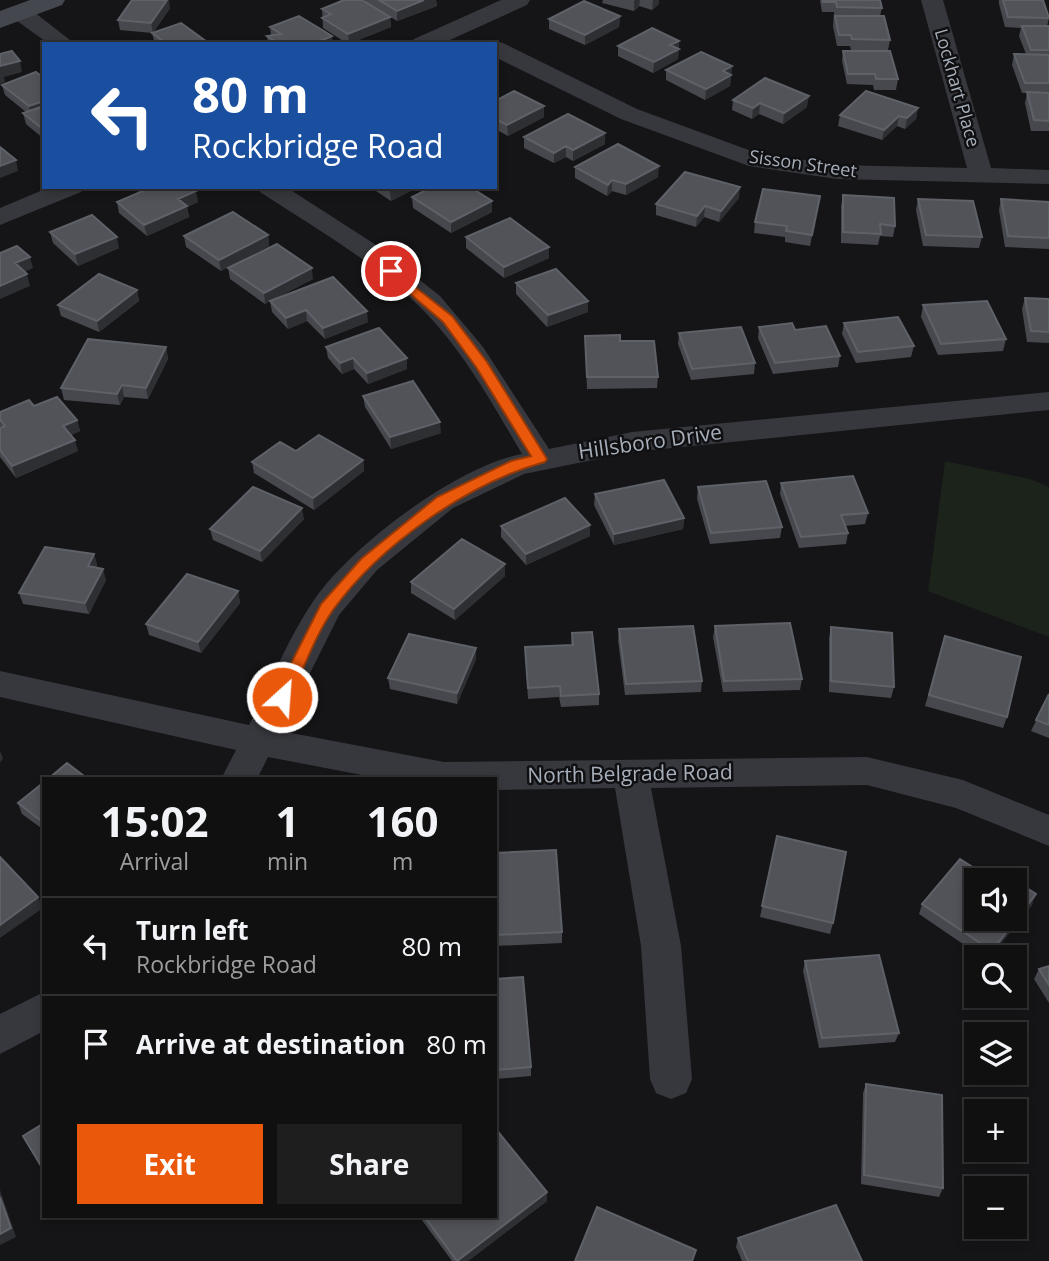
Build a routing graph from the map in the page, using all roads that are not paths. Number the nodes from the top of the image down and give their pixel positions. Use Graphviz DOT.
graph roads {
  1 [pos="53,0"];
  2 [pos="519,0"];
  3 [pos="932,0"];
  4 [pos="10,17"];
  5 [pos="457,30"];
  6 [pos="60,42"];
  7 [pos="427,42"];
  8 [pos="482,42"];
  9 [pos="497,49"];
  10 [pos="981,175"];
  11 [pos="1049,177"];
  12 [pos="67,189"];
  13 [pos="272,189"];
  14 [pos="0,216"];
  15 [pos="1049,401"];
  16 [pos="540,459"];
  17 [pos="0,684"];
  18 [pos="260,741"];
  19 [pos="631,775"];
  20 [pos="240,777"];
  21 [pos="1049,831"];
  22 [pos="42,1011"];
  23 [pos="0,1035"];
  24 [pos="671,1079"];
  1 -- 4 [label="street"];
  2 -- 5 [label="street"];
  3 -- 10 [label="street, Lockhart Place"];
  4 -- 6 [label="street"];
  5 -- 7 [label="street"];
  5 -- 8 [label="street"];
  9 -- 10 [label="street, Sisson Street"];
  10 -- 11 [label="street, Sisson Street"];
  12 -- 14 [label="street"];
  13 -- 16 [label="street"];
  15 -- 16 [label="street, Hillsboro Drive"];
  16 -- 18 [label="street, Hillsboro Drive"];
  17 -- 18 [label="street, North Belgrade Road"];
  18 -- 19 [label="street, North Belgrade Road"];
  18 -- 20 [label="street, Hillsboro Drive"];
  19 -- 21 [label="street, North Belgrade Road"];
  19 -- 24 [label="street"];
  22 -- 23 [label="street"];
}
